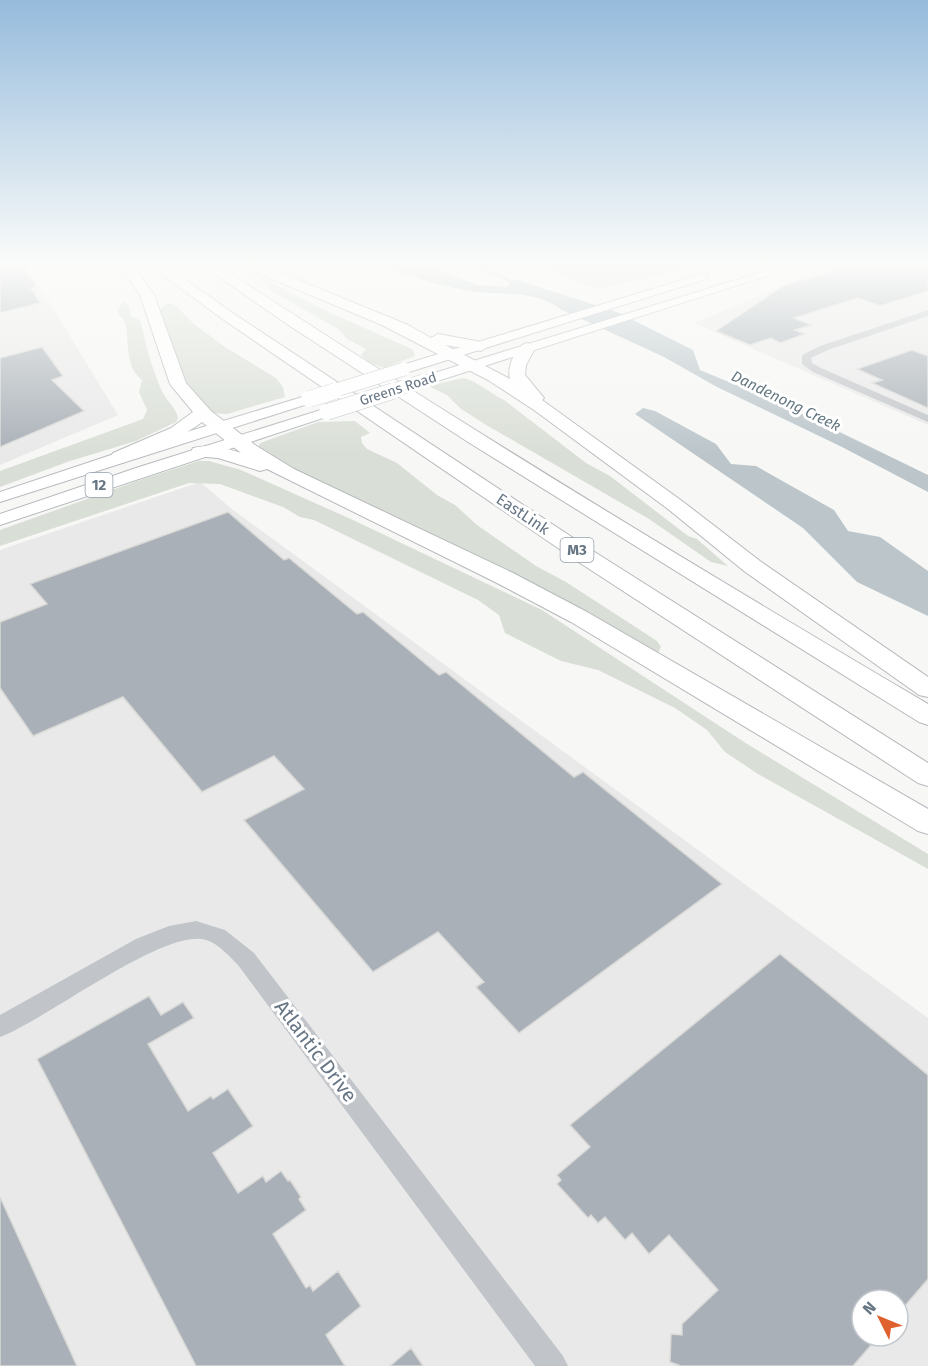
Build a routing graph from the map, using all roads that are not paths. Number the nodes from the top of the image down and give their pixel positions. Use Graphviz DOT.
graph roads {
  1 [pos="158,328"];
  2 [pos="245,328"];
  3 [pos="304,328"];
  4 [pos="399,328"];
  5 [pos="406,328"];
  6 [pos="538,328"];
  7 [pos="591,328"];
  8 [pos="884,328"];
  9 [pos="481,346"];
  10 [pos="527,348"];
  11 [pos="451,355"];
  12 [pos="472,365"];
  13 [pos="540,406"];
  14 [pos="203,413"];
  15 [pos="928,419"];
  16 [pos="220,426"];
  17 [pos="238,440"];
  18 [pos="200,452"];
  19 [pos="120,457"];
  20 [pos="308,484"];
  21 [pos="0,497"];
  22 [pos="0,520"];
  23 [pos="928,689"];
  24 [pos="928,716"];
  25 [pos="928,776"];
  26 [pos="928,823"];
  27 [pos="0,1027"];
  28 [pos="553,1366"];
  1 -- 14 [label="highway"];
  2 -- 25 [label="highway, EastLink / M3"];
  3 -- 24 [label="highway, M3"];
  4 -- 11 [label="highway"];
  5 -- 9 [label="highway"];
  6 -- 9 [label="main road, Greens Road / 12"];
  7 -- 10 [label="main road, Greens Road / 12"];
  8 -- 15 [label="street"];
  9 -- 11 [label="main road, Greens Road / 12"];
  10 -- 12 [label="main road, Greens Road / 12"];
  10 -- 13 [label="highway"];
  11 -- 12 [label="highway"];
  11 -- 16 [label="main road, Greens Road / 12, bridge"];
  12 -- 13 [label="highway"];
  12 -- 17 [label="main road, Greens Road / 12, bridge"];
  13 -- 23 [label="highway"];
  14 -- 16 [label="highway"];
  14 -- 19 [label="highway"];
  16 -- 17 [label="highway"];
  16 -- 19 [label="main road, Greens Road / 12"];
  17 -- 18 [label="main road, Greens Road / 12"];
  17 -- 20 [label="highway"];
  18 -- 20 [label="highway"];
  18 -- 22 [label="main road, Greens Road / 12"];
  19 -- 21 [label="main road, Greens Road / 12"];
  20 -- 26 [label="highway"];
  27 -- 28 [label="street, Atlantic Drive"];
}
